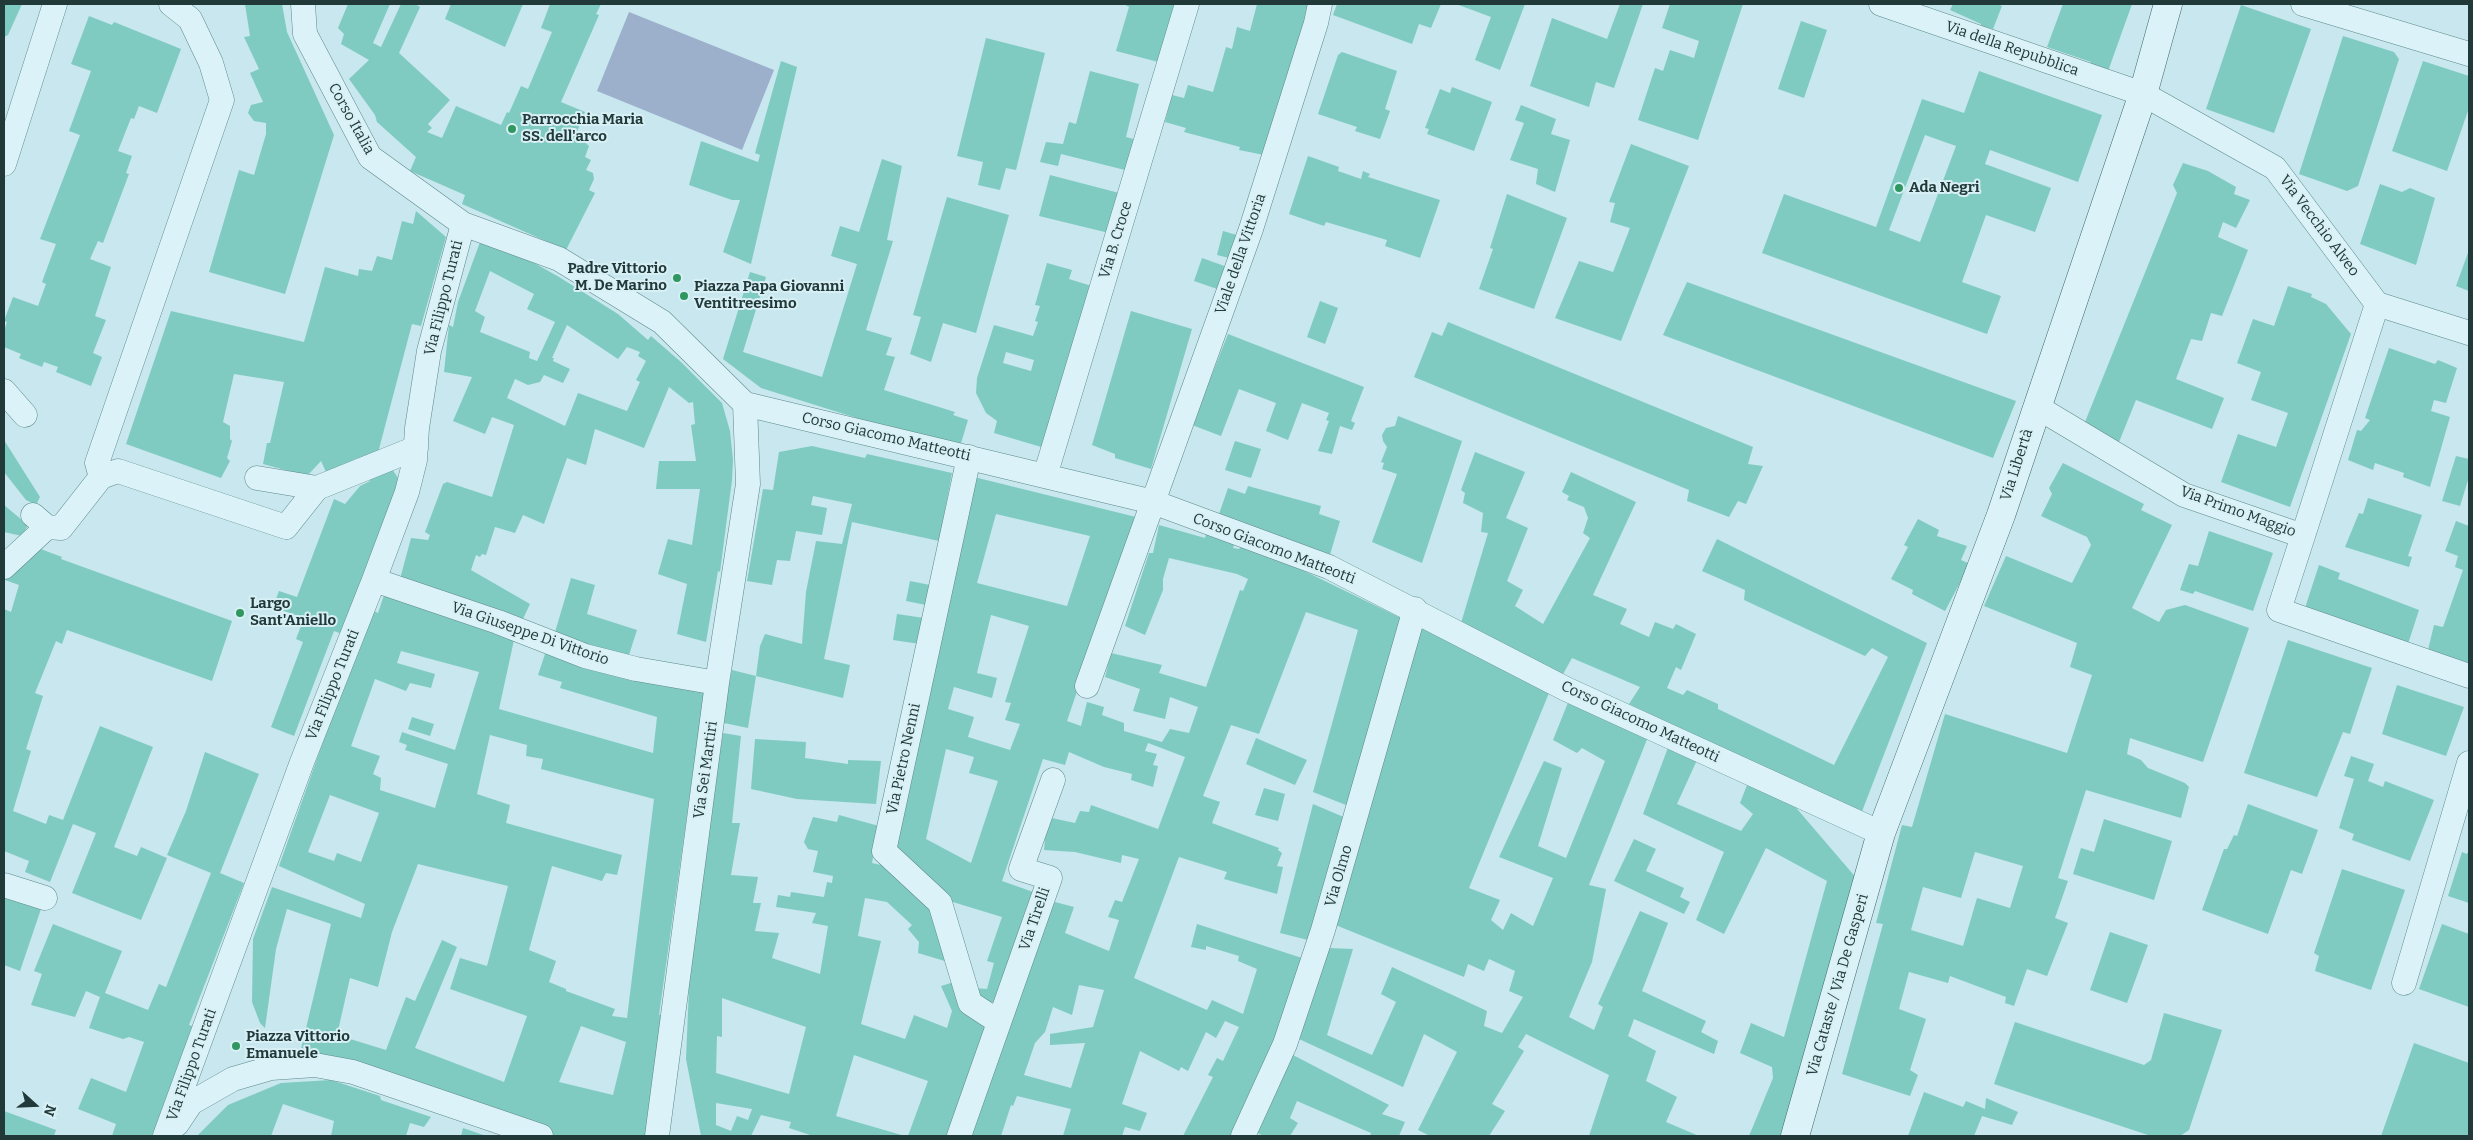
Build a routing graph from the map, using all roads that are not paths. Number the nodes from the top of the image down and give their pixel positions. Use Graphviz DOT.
graph roads {
  1 [pos="55,4"];
  2 [pos="171,4"];
  3 [pos="303,4"];
  4 [pos="1187,4"];
  5 [pos="1320,4"];
  6 [pos="1881,4"];
  7 [pos="2168,4"];
  8 [pos="2302,4"];
  9 [pos="2469,54"];
  10 [pos="2143,94"];
  11 [pos="4,164"];
  12 [pos="463,224"];
  13 [pos="2377,304"];
  14 [pos="2469,333"];
  15 [pos="4,391"];
  16 [pos="745,404"];
  17 [pos="2037,407"];
  18 [pos="25,415"];
  19 [pos="416,448"];
  20 [pos="969,457"];
  21 [pos="1045,476"];
  22 [pos="101,477"];
  23 [pos="257,478"];
  24 [pos="317,488"];
  25 [pos="1153,502"];
  26 [pos="2303,536"];
  27 [pos="4,567"];
  28 [pos="374,580"];
  29 [pos="1415,610"];
  30 [pos="2469,676"];
  31 [pos="717,683"];
  32 [pos="1087,686"];
  33 [pos="2469,763"];
  34 [pos="1053,780"];
  35 [pos="1881,833"];
  36 [pos="4,885"];
  37 [pos="45,898"];
  38 [pos="2404,983"];
  39 [pos="999,1022"];
  40 [pos="165,1136"];
  41 [pos="170,1136"];
  42 [pos="541,1136"];
  43 [pos="657,1136"];
  44 [pos="959,1136"];
  45 [pos="1243,1136"];
  46 [pos="1795,1136"];
  1 -- 11 [label="street"];
  2 -- 22 [label="street"];
  3 -- 12 [label="street, Corso Italia"];
  4 -- 21 [label="street, Via B. Croce"];
  5 -- 25 [label="street, Viale della Vittoria"];
  6 -- 10 [label="street, Via della Repubblica"];
  7 -- 10 [label="street, Via Libertà"];
  8 -- 9 [label="street"];
  10 -- 13 [label="street, Via Vecchio Alveo"];
  10 -- 17 [label="street, Via Libertà"];
  12 -- 16 [label="street, Corso Italia"];
  12 -- 19 [label="street, Via Filippo Turati"];
  13 -- 14 [label="street"];
  13 -- 26 [label="street"];
  15 -- 18 [label="street"];
  16 -- 20 [label="street, Corso Giacomo Matteotti"];
  16 -- 31 [label="street, Via Sei Martiri"];
  17 -- 26 [label="street, Via Primo Maggio"];
  17 -- 35 [label="street, Via Libertà"];
  19 -- 24 [label="street"];
  19 -- 28 [label="street, Via Filippo Turati"];
  20 -- 21 [label="street, Corso Giacomo Matteotti"];
  20 -- 39 [label="street, Via Pietro Nenni"];
  21 -- 25 [label="street, Corso Giacomo Matteotti"];
  22 -- 24 [label="street"];
  22 -- 27 [label="street"];
  23 -- 24 [label="street"];
  25 -- 29 [label="street, Corso Giacomo Matteotti"];
  25 -- 32 [label="street, Viale della Vittoria"];
  26 -- 30 [label="street, Via Primo Maggio"];
  28 -- 31 [label="street, Via Giuseppe Di Vittorio"];
  28 -- 40 [label="street, Via Filippo Turati"];
  29 -- 35 [label="street, Corso Giacomo Matteotti"];
  29 -- 45 [label="street, Via Olmo"];
  31 -- 43 [label="street, Via Sei Martiri"];
  33 -- 38 [label="street"];
  34 -- 39 [label="street, Via Tirelli"];
  35 -- 46 [label="street, Via Cataste / Via De Gasperi"];
  36 -- 37 [label="street"];
  39 -- 44 [label="street"];
  41 -- 42 [label="street"];
}
